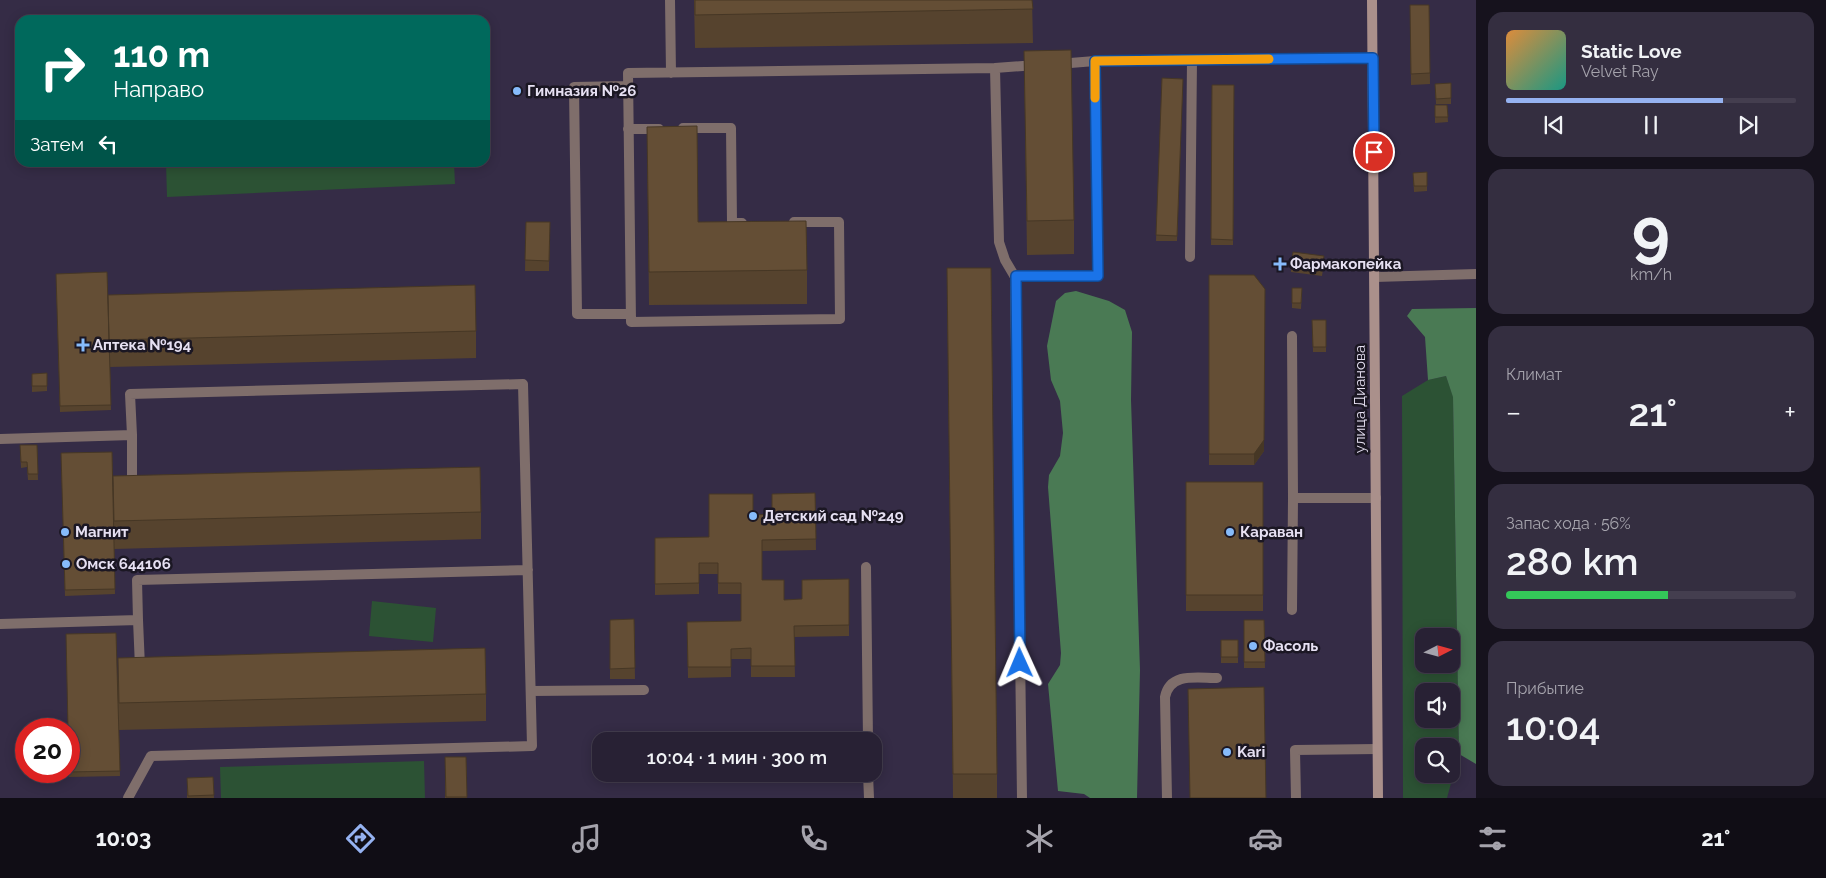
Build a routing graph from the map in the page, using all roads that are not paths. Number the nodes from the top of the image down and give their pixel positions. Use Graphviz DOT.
graph roads {
  1 [pos="670,0"];
  2 [pos="1372,0"];
  3 [pos="1373,58"];
  4 [pos="1192,60"];
  5 [pos="1095,61"];
  6 [pos="995,68"];
  7 [pos="671,73"];
  8 [pos="628,86"];
  9 [pos="628,129"];
  10 [pos="780,222"];
  11 [pos="751,223"];
  12 [pos="1190,256"];
  13 [pos="1476,274"];
  14 [pos="1016,276"];
  15 [pos="1375,277"];
  16 [pos="631,314"];
  17 [pos="1292,336"];
  18 [pos="132,435"];
  19 [pos="0,438"];
  20 [pos="132,477"];
  21 [pos="1293,498"];
  22 [pos="1376,498"];
  23 [pos="866,567"];
  24 [pos="528,570"];
  25 [pos="1292,610"];
  26 [pos="138,620"];
  27 [pos="0,624"];
  28 [pos="140,666"];
  29 [pos="1216,678"];
  30 [pos="644,690"];
  31 [pos="531,691"];
  32 [pos="868,732"];
  33 [pos="1377,748"];
  34 [pos="868,782"];
  35 [pos="128,798"];
  36 [pos="869,798"];
  37 [pos="1022,798"];
  38 [pos="1167,798"];
  39 [pos="1296,798"];
  40 [pos="1378,798"];
  1 -- 7 [label="lane"];
  2 -- 3 [label="main road, улица Дианова"];
  3 -- 4 [label="lane"];
  3 -- 15 [label="main road, улица Дианова"];
  4 -- 5 [label="lane"];
  4 -- 12 [label="lane"];
  5 -- 6 [label="lane"];
  5 -- 14 [label="lane"];
  6 -- 7 [label="lane"];
  6 -- 14 [label="lane"];
  7 -- 8 [label="lane"];
  8 -- 9 [label="lane"];
  8 -- 16 [label="lane"];
  9 -- 11 [label="lane"];
  9 -- 16 [label="lane"];
  10 -- 16 [label="lane"];
  13 -- 15 [label="lane"];
  14 -- 37 [label="lane"];
  15 -- 22 [label="main road, улица Дианова"];
  17 -- 21 [label="lane"];
  18 -- 19 [label="lane"];
  18 -- 20 [label="lane"];
  18 -- 24 [label="lane"];
  21 -- 22 [label="lane"];
  21 -- 25 [label="lane"];
  22 -- 33 [label="main road, улица Дианова"];
  23 -- 32 [label="lane"];
  24 -- 26 [label="lane"];
  24 -- 31 [label="lane"];
  26 -- 27 [label="lane"];
  26 -- 28 [label="lane"];
  29 -- 38 [label="lane"];
  30 -- 31 [label="lane"];
  31 -- 35 [label="lane"];
  33 -- 39 [label="lane"];
  33 -- 40 [label="main road, улица Дианова"];
  34 -- 36 [label="lane"];
}
